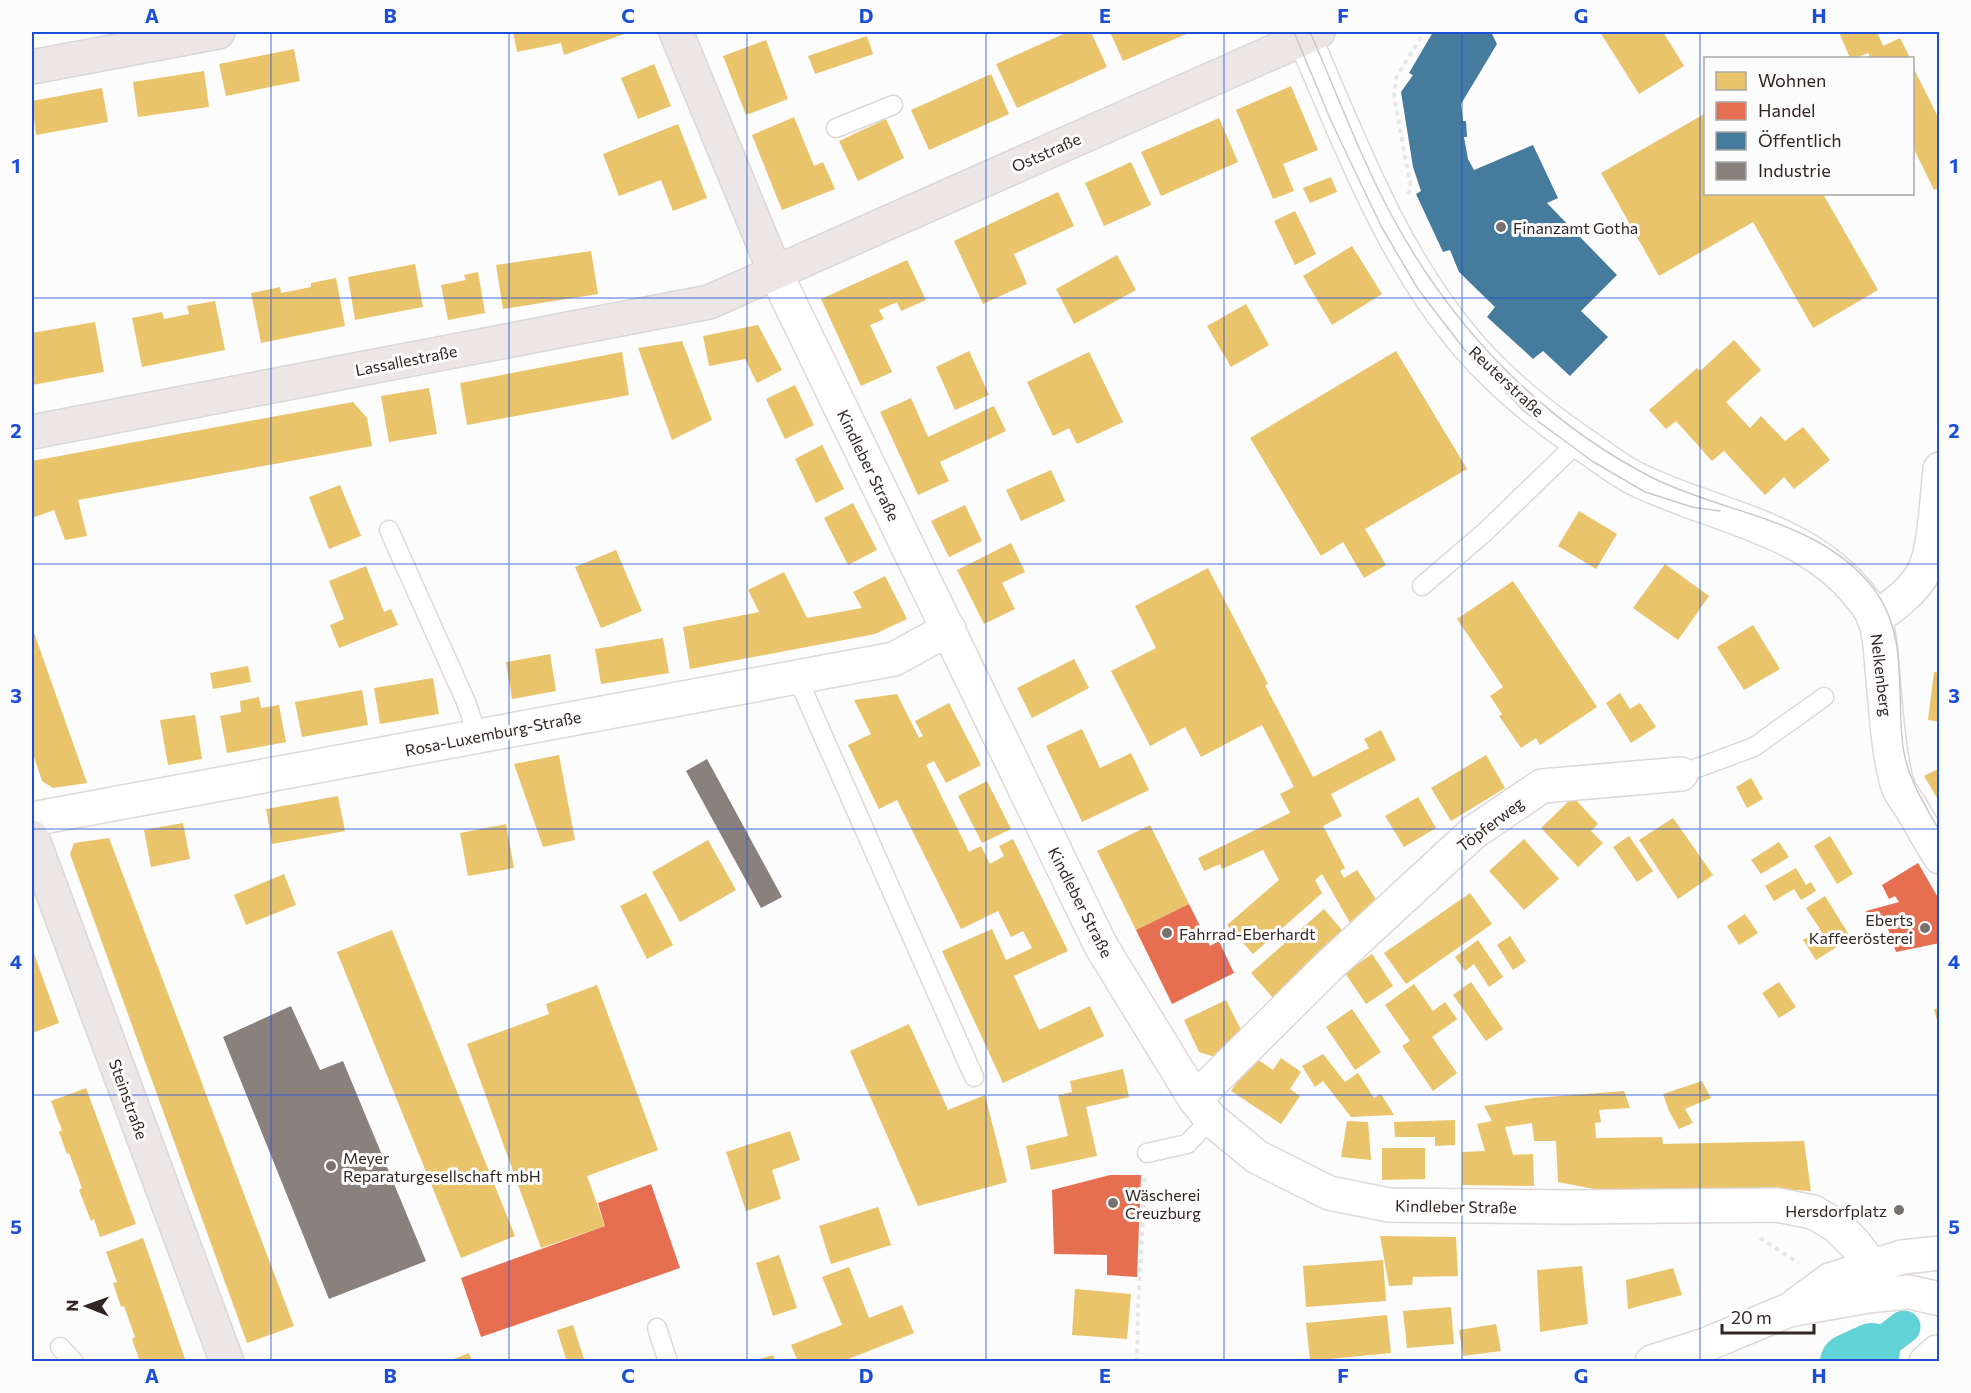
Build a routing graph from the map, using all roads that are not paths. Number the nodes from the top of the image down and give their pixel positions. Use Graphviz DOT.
graph roads {
  1 [pos="218,32"];
  2 [pos="676,32"];
  3 [pos="1308,34"];
  4 [pos="145,39"];
  5 [pos="32,67"];
  6 [pos="893,105"];
  7 [pos="836,128"];
  8 [pos="775,272"];
  9 [pos="32,432"];
  10 [pos="1578,441"];
  11 [pos="1940,469"];
  12 [pos="389,530"];
  13 [pos="1422,586"];
  14 [pos="1874,619"];
  15 [pos="949,629"];
  16 [pos="797,677"];
  17 [pos="1824,697"];
  18 [pos="478,736"];
  19 [pos="1681,774"];
  20 [pos="32,819"];
  21 [pos="32,837"];
  22 [pos="1940,857"];
  23 [pos="974,1077"];
  24 [pos="1203,1109"];
  25 [pos="1147,1153"];
  26 [pos="1940,1254"];
  27 [pos="1872,1266"];
  28 [pos="1940,1299"];
  29 [pos="1789,1310"];
  30 [pos="657,1328"];
  31 [pos="60,1347"];
  32 [pos="74,1362"];
  33 [pos="227,1362"];
  34 [pos="668,1362"];
  35 [pos="1652,1362"];
  1 -- 4 [label="main road"];
  2 -- 8 [label="main road, Kindleber Straße"];
  3 -- 8 [label="main road, Oststraße"];
  3 -- 10 [label="street, Reuterstraße"];
  4 -- 5 [label="main road"];
  6 -- 7 [label="lane"];
  8 -- 9 [label="main road, Lassallestraße"];
  8 -- 15 [label="street, Kindleber Straße"];
  10 -- 13 [label="lane"];
  10 -- 14 [label="street, Reuterstraße"];
  11 -- 14 [label="street, Nelkenberg"];
  12 -- 18 [label="lane"];
  14 -- 22 [label="street, Nelkenberg"];
  15 -- 16 [label="street, Rosa-Luxemburg-Straße"];
  15 -- 24 [label="street, Kindleber Straße"];
  16 -- 18 [label="street, Rosa-Luxemburg-Straße"];
  16 -- 23 [label="lane"];
  17 -- 19 [label="lane, Töpferweg"];
  18 -- 20 [label="street, Rosa-Luxemburg-Straße"];
  19 -- 24 [label="street, Töpferweg"];
  21 -- 33 [label="main road, Steinstraße"];
  24 -- 25 [label="lane"];
  24 -- 27 [label="street, Kindleber Straße"];
  26 -- 27 [label="street"];
  27 -- 29 [label="street"];
  28 -- 29 [label="street"];
  29 -- 35 [label="street"];
  30 -- 34 [label="lane"];
  31 -- 32 [label="lane"];
}
